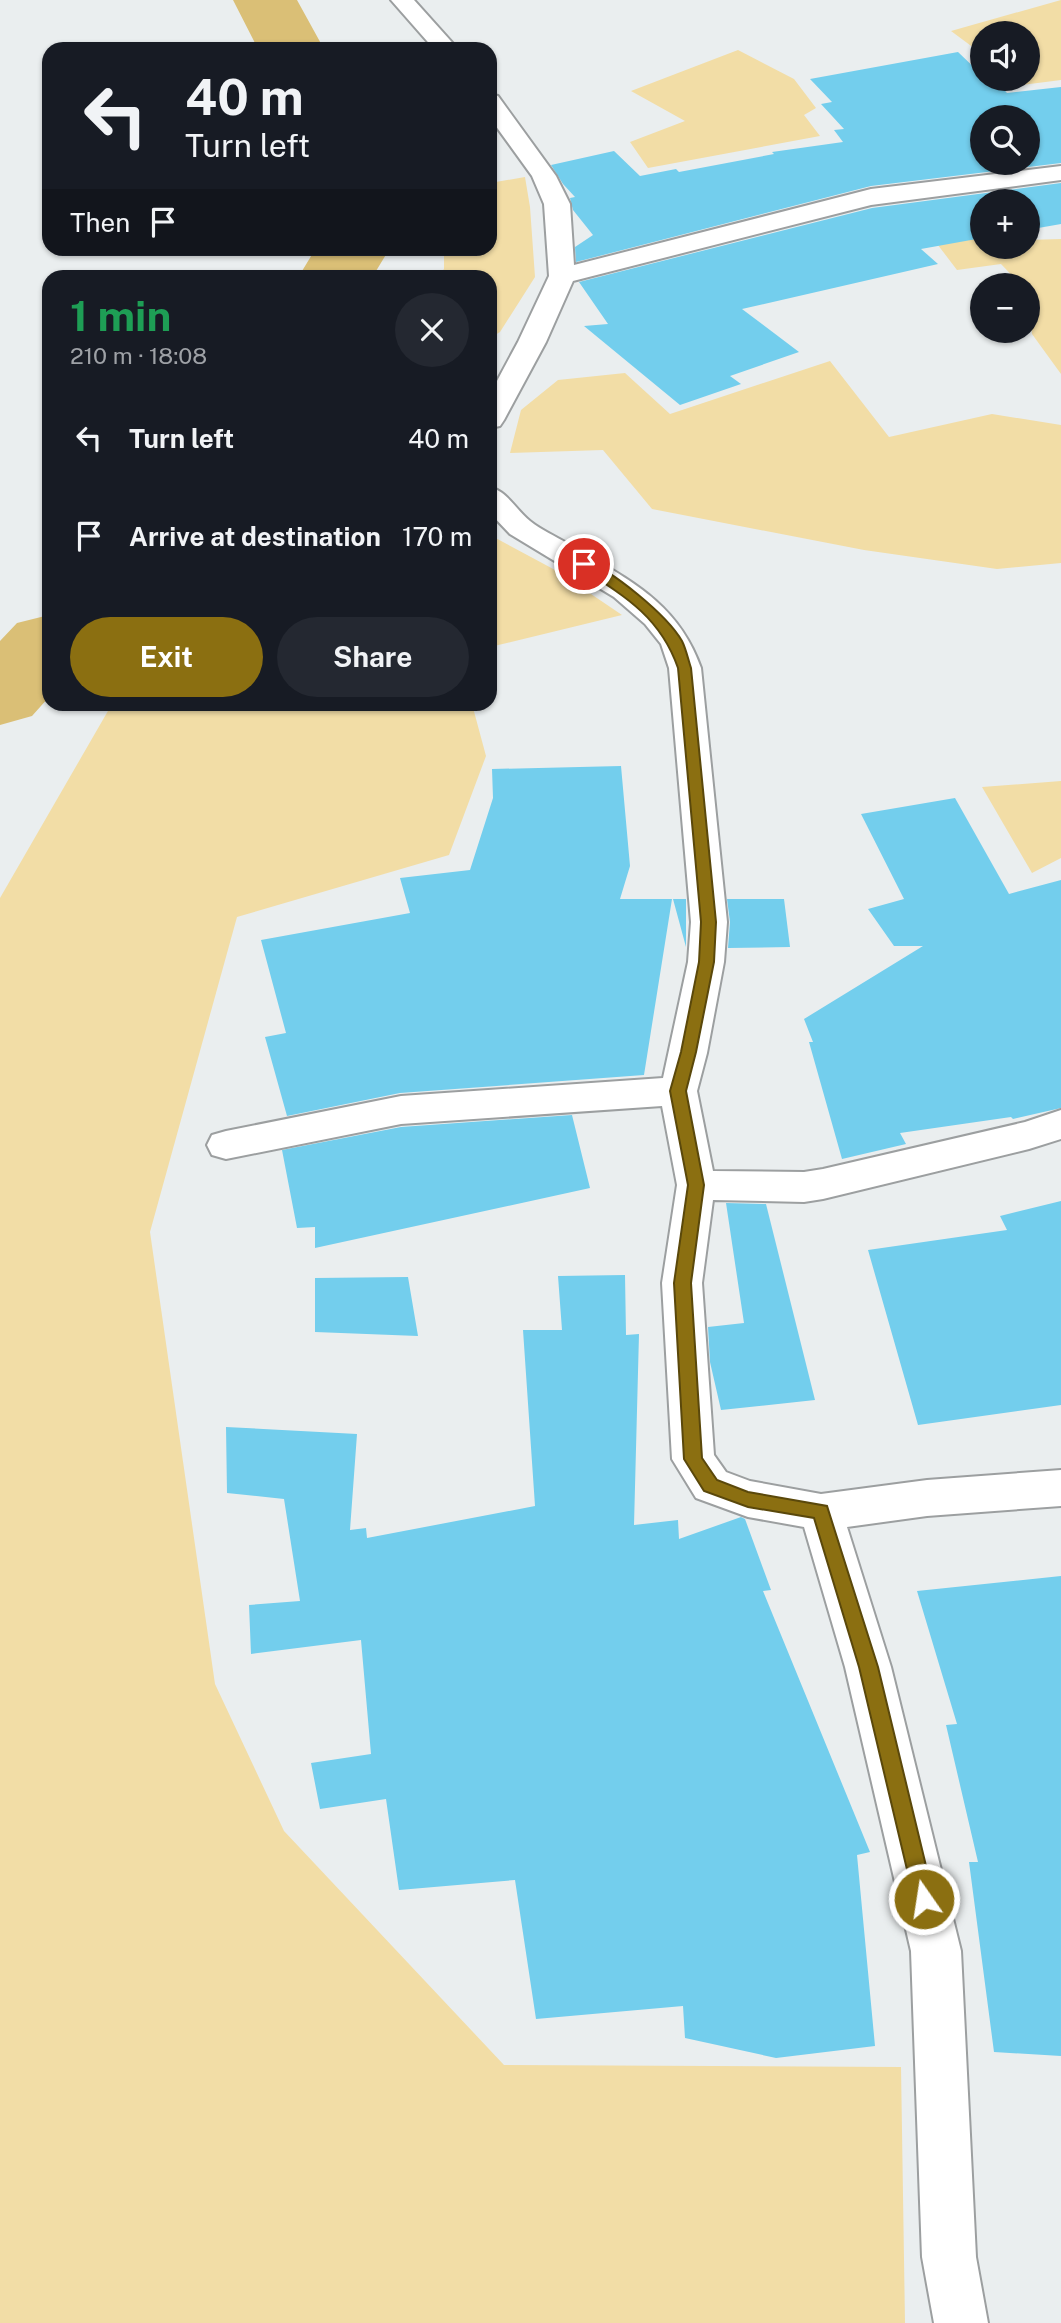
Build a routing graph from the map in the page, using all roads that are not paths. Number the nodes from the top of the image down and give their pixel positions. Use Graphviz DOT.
graph roads {
  1 [pos="402,0"];
  2 [pos="441,42"];
  3 [pos="497,111"];
  4 [pos="1061,173"];
  5 [pos="562,276"];
  6 [pos="497,407"];
  7 [pos="497,503"];
  8 [pos="678,1091"];
  9 [pos="1061,1124"];
  10 [pos="226,1145"];
  11 [pos="696,1185"];
  12 [pos="1061,1488"];
  13 [pos="821,1512"];
  14 [pos="961,2323"];
  1 -- 2 [label="street"];
  3 -- 5 [label="street"];
  4 -- 5 [label="street"];
  5 -- 6 [label="street"];
  7 -- 8 [label="street"];
  8 -- 10 [label="street"];
  8 -- 11 [label="street"];
  9 -- 11 [label="street"];
  11 -- 13 [label="street"];
  12 -- 13 [label="street"];
  13 -- 14 [label="street"];
}
